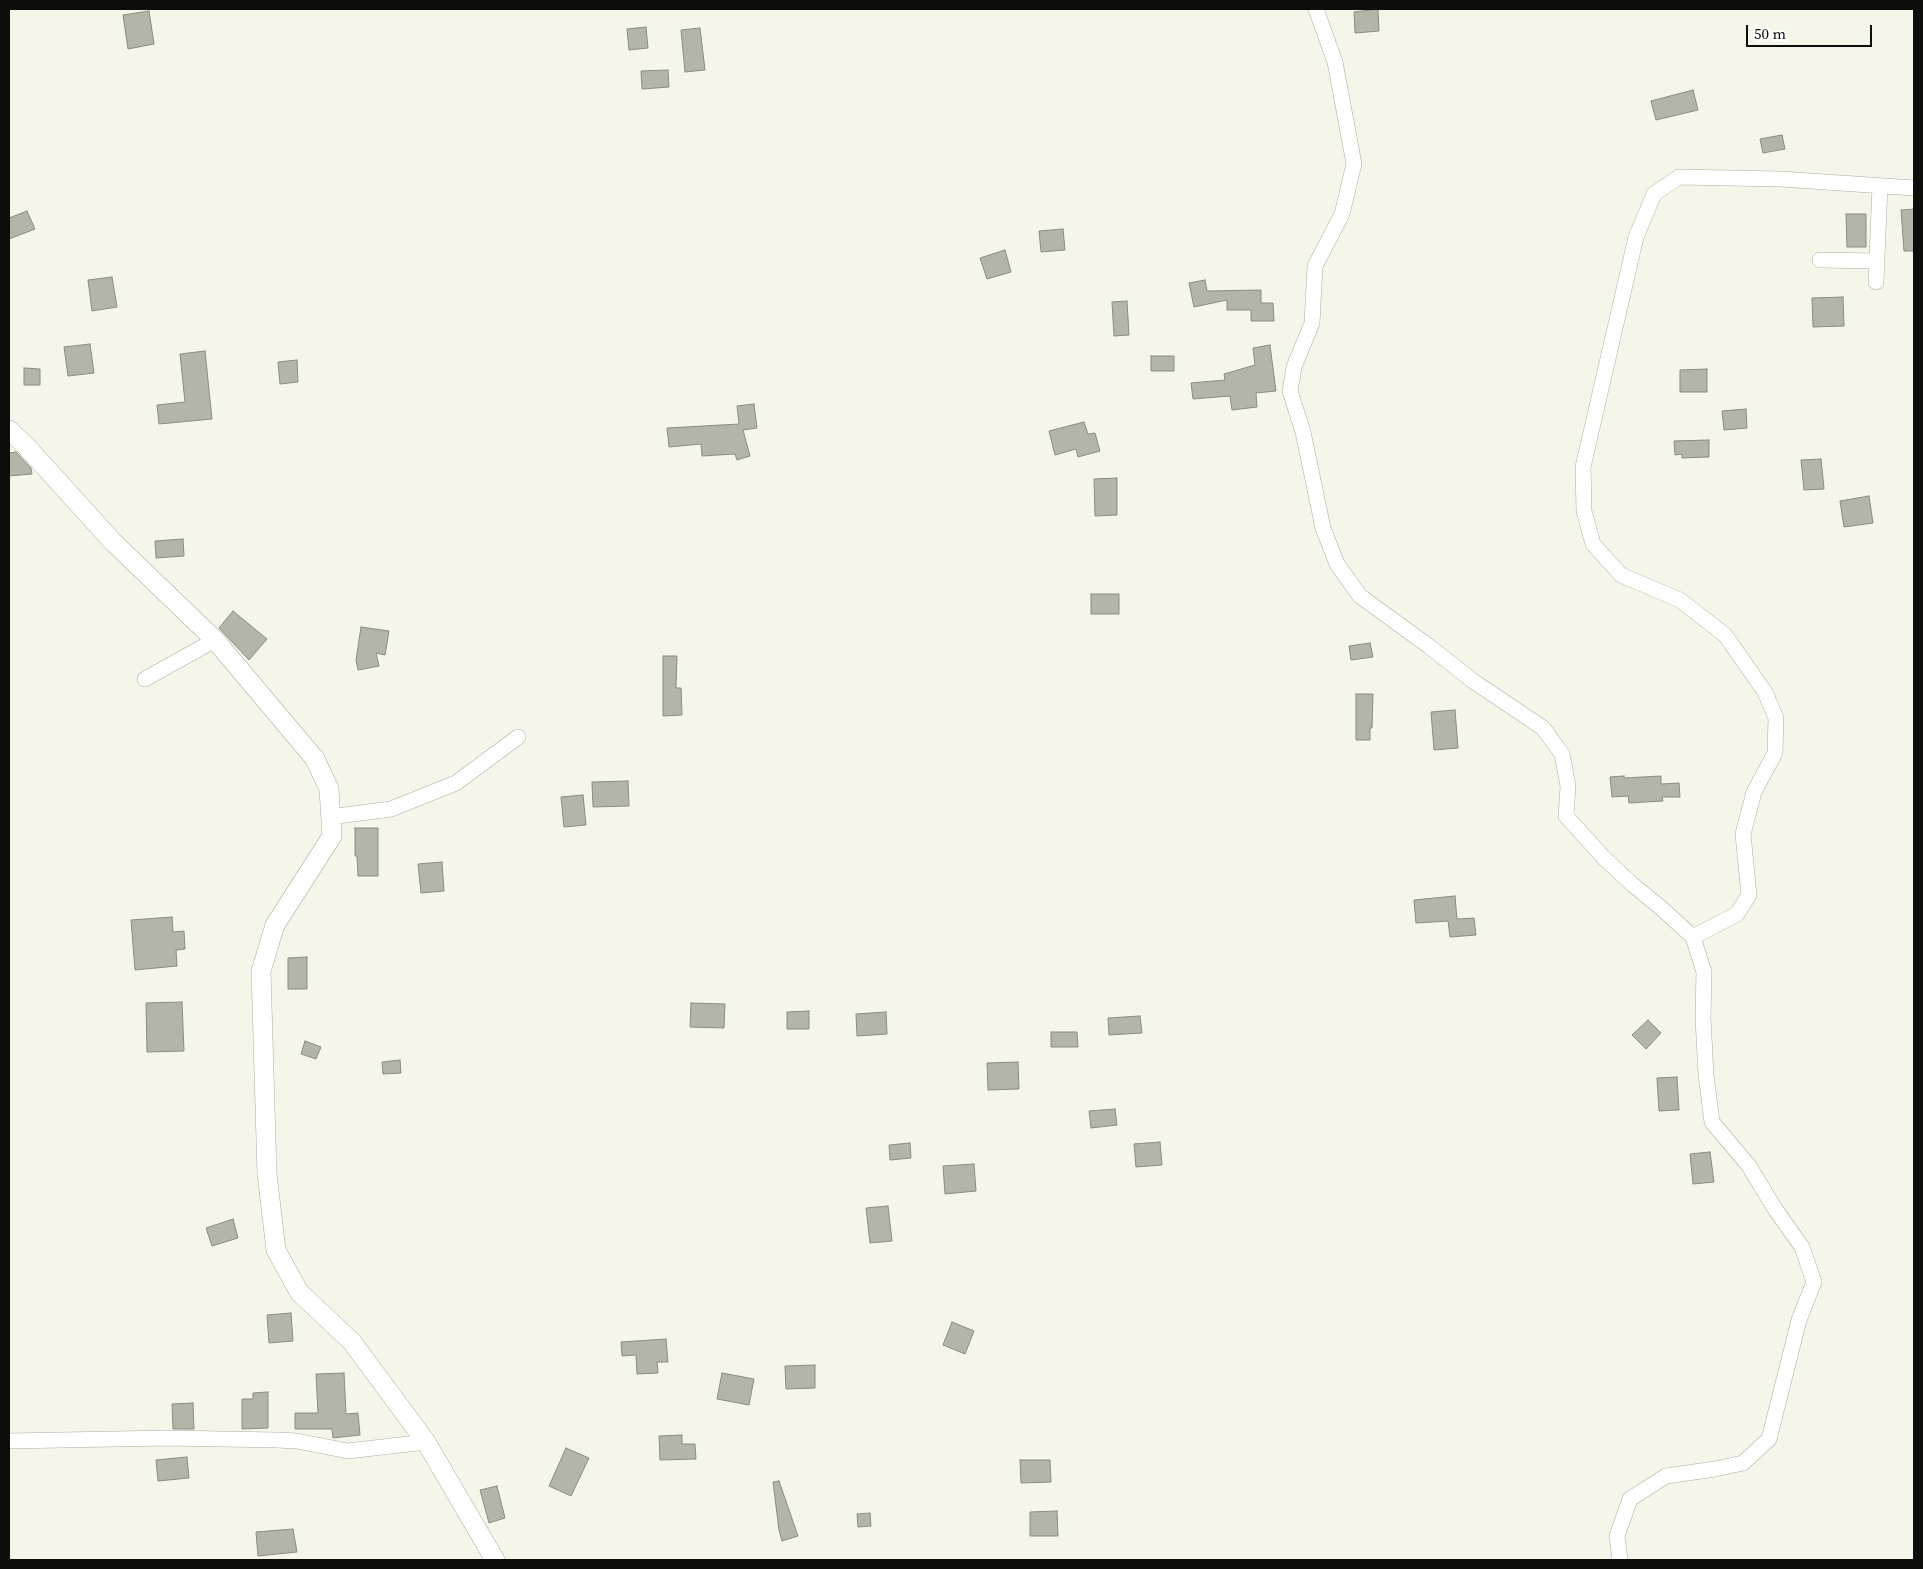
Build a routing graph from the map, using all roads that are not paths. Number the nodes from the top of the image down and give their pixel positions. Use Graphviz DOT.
graph roads {
  1 [pos="1316,9"];
  2 [pos="1880,186"];
  3 [pos="1914,188"];
  4 [pos="1820,260"];
  5 [pos="1877,261"];
  6 [pos="1876,282"];
  7 [pos="9,430"];
  8 [pos="215,640"];
  9 [pos="145,679"];
  10 [pos="518,737"];
  11 [pos="330,817"];
  12 [pos="1693,937"];
  13 [pos="9,1441"];
  14 [pos="426,1442"];
  15 [pos="495,1560"];
  16 [pos="1620,1560"];
  1 -- 12 [label="street"];
  2 -- 3 [label="street"];
  2 -- 5 [label="street"];
  2 -- 12 [label="street"];
  4 -- 5 [label="street"];
  5 -- 6 [label="street"];
  7 -- 8 [label="street"];
  8 -- 9 [label="street"];
  8 -- 11 [label="street"];
  10 -- 11 [label="street"];
  11 -- 14 [label="street"];
  12 -- 16 [label="street"];
  13 -- 14 [label="street"];
  14 -- 15 [label="street"];
}
